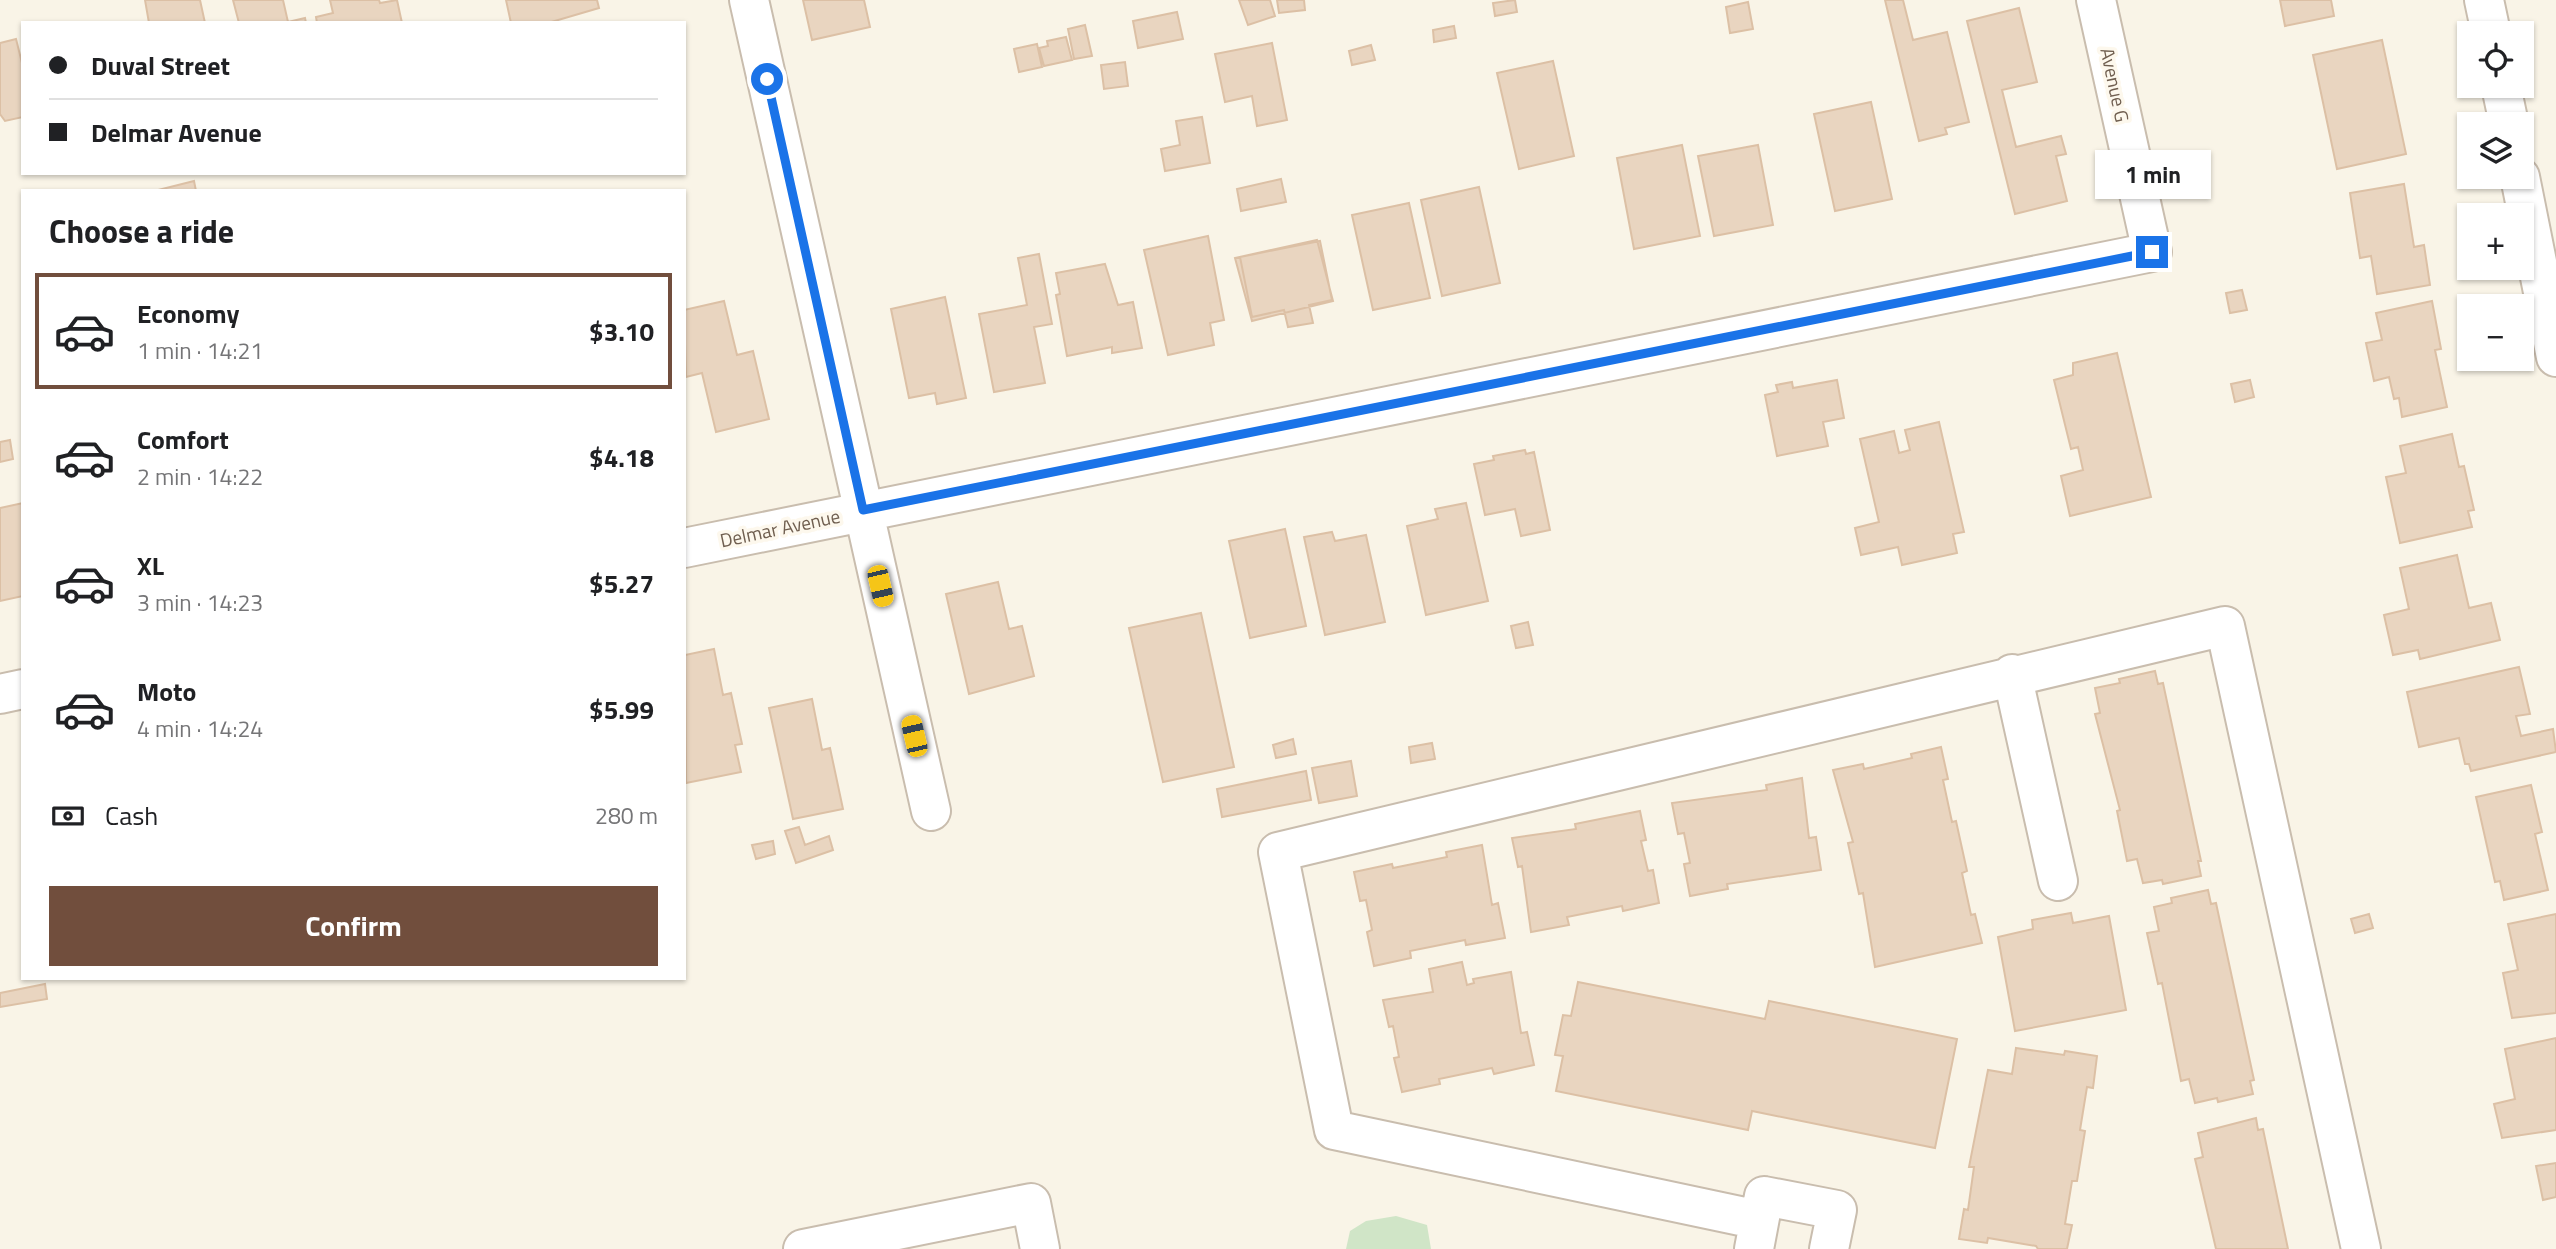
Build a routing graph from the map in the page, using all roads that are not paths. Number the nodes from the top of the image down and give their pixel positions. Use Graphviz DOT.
graph roads {
  1 [pos="749,0"];
  2 [pos="2096,0"];
  3 [pos="2484,0"];
  4 [pos="2488,21"];
  5 [pos="2522,189"];
  6 [pos="2152,252"];
  7 [pos="2556,357"];
  8 [pos="863,510"];
  9 [pos="686,548"];
  10 [pos="2012,674"];
  11 [pos="21,689"];
  12 [pos="0,694"];
  13 [pos="931,811"];
  14 [pos="2058,880"];
  15 [pos="1757,1235"];
  16 [pos="803,1249"];
  17 [pos="1040,1249"];
  18 [pos="1829,1249"];
  19 [pos="2361,1249"];
  1 -- 8 [label="street"];
  2 -- 6 [label="street, Avenue G"];
  3 -- 4 [label="street"];
  5 -- 7 [label="street"];
  6 -- 8 [label="street, Delmar Avenue"];
  8 -- 9 [label="street, Delmar Avenue"];
  8 -- 13 [label="street"];
  10 -- 14 [label="street"];
  10 -- 15 [label="street"];
  10 -- 19 [label="street"];
  11 -- 12 [label="street"];
  15 -- 18 [label="street"];
  16 -- 17 [label="street"];
}
